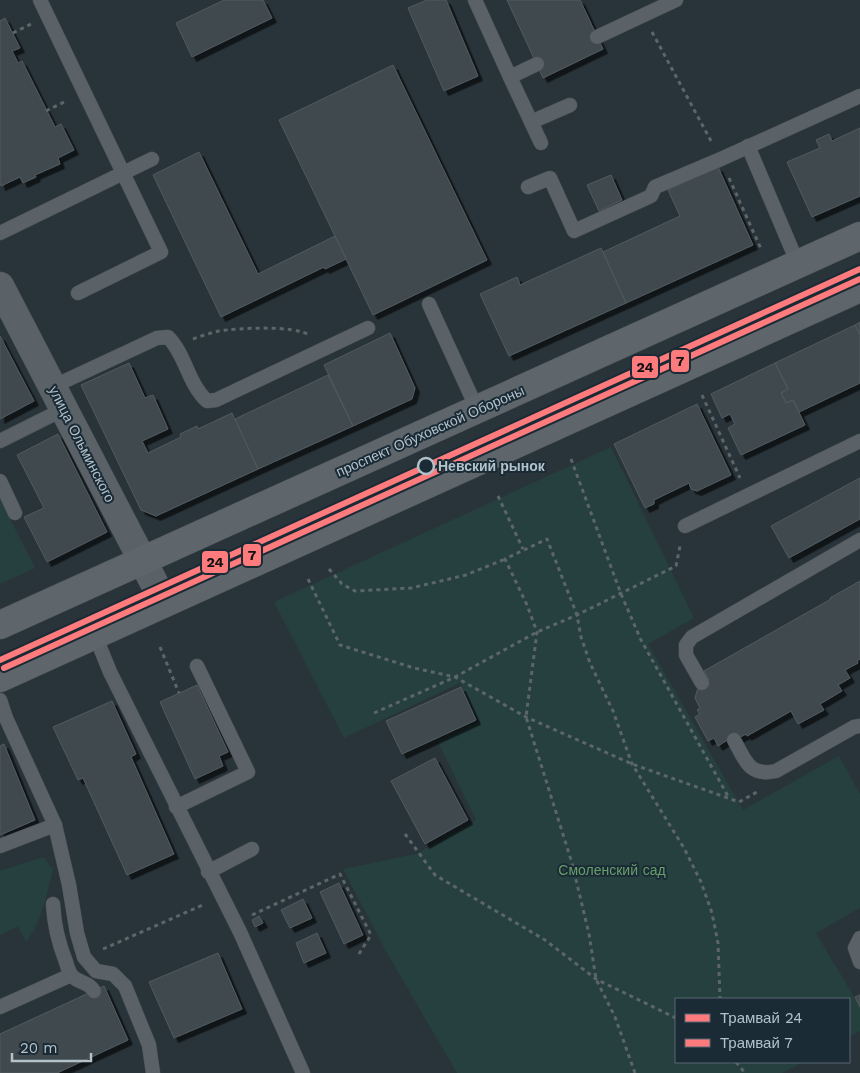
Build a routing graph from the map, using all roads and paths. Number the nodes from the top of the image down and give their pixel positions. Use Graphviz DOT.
graph roads {
  1 [pos="40,0"];
  2 [pos="475,0"];
  3 [pos="676,0"];
  4 [pos="643,15"];
  5 [pos="36,22"];
  6 [pos="13,33"];
  7 [pos="597,37"];
  8 [pos="537,64"];
  9 [pos="510,77"];
  10 [pos="860,96"];
  11 [pos="73,98"];
  12 [pos="570,105"];
  13 [pos="46,111"];
  14 [pos="531,122"];
  15 [pos="541,143"];
  16 [pos="748,146"];
  17 [pos="152,159"];
  18 [pos="721,159"];
  19 [pos="123,173"];
  20 [pos="528,187"];
  21 [pos="0,233"];
  22 [pos="860,236"];
  23 [pos="762,251"];
  24 [pos="798,264"];
  25 [pos="0,286"];
  26 [pos="860,288"];
  27 [pos="78,292"];
  28 [pos="429,304"];
  29 [pos="368,328"];
  30 [pos="175,344"];
  31 [pos="317,352"];
  32 [pos="702,395"];
  33 [pos="58,398"];
  34 [pos="477,409"];
  35 [pos="860,440"];
  36 [pos="0,441"];
  37 [pos="571,459"];
  38 [pos="0,481"];
  39 [pos="498,496"];
  40 [pos="748,496"];
  41 [pos="15,514"];
  42 [pos="685,526"];
  43 [pos="860,540"];
  44 [pos="523,549"];
  45 [pos="505,559"];
  46 [pos="143,561"];
  47 [pos="329,569"];
  48 [pos="308,579"];
  49 [pos="620,594"];
  50 [pos="164,602"];
  51 [pos="577,615"];
  52 [pos="0,626"];
  53 [pos="537,632"];
  54 [pos="95,635"];
  55 [pos="160,647"];
  56 [pos="197,666"];
  57 [pos="454,677"];
  58 [pos="0,678"];
  59 [pos="702,683"];
  60 [pos="179,693"];
  61 [pos="0,700"];
  62 [pos="374,713"];
  63 [pos="526,717"];
  64 [pos="860,726"];
  65 [pos="734,740"];
  66 [pos="632,764"];
  67 [pos="766,773"];
  68 [pos="729,798"];
  69 [pos="176,807"];
  70 [pos="55,826"];
  71 [pos="405,834"];
  72 [pos="0,846"];
  73 [pos="252,849"];
  74 [pos="208,872"];
  75 [pos="221,897"];
  76 [pos="53,904"];
  77 [pos="234,923"];
  78 [pos="77,933"];
  79 [pos="860,938"];
  80 [pos="357,958"];
  81 [pos="860,962"];
  82 [pos="71,975"];
  83 [pos="596,979"];
  84 [pos="94,991"];
  85 [pos="720,998"];
  86 [pos="0,1007"];
  87 [pos="675,1018"];
  88 [pos="737,1063"];
  89 [pos="153,1073"];
  90 [pos="303,1073"];
  91 [pos="635,1073"];
  92 [pos="745,1073"];
  1 -- 19 [label="lane"];
  2 -- 9 [label="lane"];
  3 -- 4 [label="lane"];
  4 -- 7 [label="lane"];
  4 -- 18 [label="path"];
  5 -- 6 [label="path"];
  8 -- 9 [label="lane"];
  9 -- 14 [label="lane"];
  10 -- 16 [label="lane"];
  11 -- 13 [label="path"];
  12 -- 14 [label="lane"];
  14 -- 15 [label="lane"];
  16 -- 18 [label="lane"];
  16 -- 24 [label="lane"];
  17 -- 19 [label="lane"];
  18 -- 20 [label="lane"];
  18 -- 23 [label="path"];
  19 -- 21 [label="lane"];
  19 -- 27 [label="lane"];
  22 -- 24 [label="main road, проспект Обуховской Обороны"];
  24 -- 34 [label="main road, проспект Обуховской Обороны"];
  25 -- 33 [label="street, улица Ольминского"];
  26 -- 50 [label="main road"];
  28 -- 34 [label="lane"];
  29 -- 31 [label="lane"];
  30 -- 31 [label="path"];
  30 -- 31 [label="lane"];
  30 -- 33 [label="lane"];
  32 -- 40 [label="path"];
  33 -- 36 [label="lane"];
  33 -- 46 [label="street, улица Ольминского"];
  34 -- 46 [label="main road, проспект Обуховской Обороны"];
  35 -- 40 [label="lane"];
  37 -- 49 [label="path"];
  38 -- 41 [label="lane"];
  39 -- 44 [label="path"];
  40 -- 42 [label="lane"];
  42 -- 49 [label="path"];
  43 -- 59 [label="lane"];
  44 -- 45 [label="path"];
  44 -- 51 [label="path"];
  45 -- 47 [label="path"];
  45 -- 53 [label="path"];
  46 -- 50 [label="street, улица Ольминского"];
  46 -- 52 [label="main road, проспект Обуховской Обороны"];
  48 -- 57 [label="path"];
  49 -- 51 [label="path"];
  49 -- 68 [label="path"];
  50 -- 54 [label="main road"];
  51 -- 53 [label="path"];
  51 -- 66 [label="path"];
  53 -- 57 [label="path"];
  53 -- 63 [label="path"];
  54 -- 58 [label="main road"];
  54 -- 69 [label="lane"];
  55 -- 60 [label="path"];
  56 -- 69 [label="lane"];
  57 -- 62 [label="path"];
  57 -- 63 [label="path"];
  61 -- 70 [label="lane"];
  63 -- 66 [label="path"];
  63 -- 83 [label="path"];
  64 -- 67 [label="lane"];
  65 -- 67 [label="lane"];
  66 -- 68 [label="path"];
  66 -- 85 [label="path"];
  67 -- 68 [label="path"];
  69 -- 74 [label="lane"];
  70 -- 72 [label="lane"];
  70 -- 78 [label="lane"];
  71 -- 83 [label="path"];
  73 -- 74 [label="lane"];
  74 -- 75 [label="lane"];
  75 -- 77 [label="lane"];
  75 -- 78 [label="path"];
  76 -- 82 [label="lane"];
  77 -- 80 [label="path"];
  77 -- 90 [label="lane"];
  78 -- 89 [label="lane"];
  79 -- 81 [label="lane"];
  82 -- 84 [label="lane"];
  82 -- 86 [label="lane"];
  83 -- 87 [label="path"];
  83 -- 91 [label="path"];
  88 -- 92 [label="path"];
}
